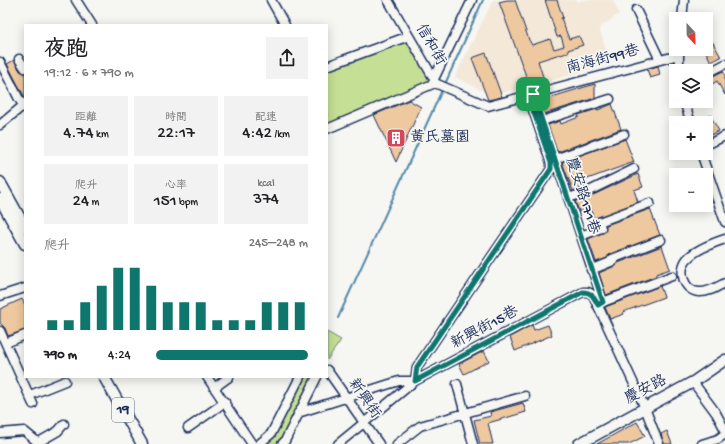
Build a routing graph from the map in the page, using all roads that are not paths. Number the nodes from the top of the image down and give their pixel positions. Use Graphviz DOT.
graph roads {
  1 [pos="76,0"];
  2 [pos="271,0"];
  3 [pos="388,0"];
  4 [pos="472,0"];
  5 [pos="684,0"];
  6 [pos="636,10"];
  7 [pos="683,12"];
  8 [pos="91,24"];
  9 [pos="284,24"];
  10 [pos="409,36"];
  11 [pos="670,56"];
  12 [pos="19,59"];
  13 [pos="660,60"];
  14 [pos="0,62"];
  15 [pos="725,64"];
  16 [pos="24,66"];
  17 [pos="328,66"];
  18 [pos="713,70"];
  19 [pos="435,81"];
  20 [pos="531,94"];
  21 [pos="610,100"];
  22 [pos="23,103"];
  23 [pos="542,121"];
  24 [pos="0,125"];
  25 [pos="328,129"];
  26 [pos="624,134"];
  27 [pos="725,136"];
  28 [pos="713,142"];
  29 [pos="555,159"];
  30 [pos="703,160"];
  31 [pos="634,169"];
  32 [pos="0,182"];
  33 [pos="568,198"];
  34 [pos="0,199"];
  35 [pos="650,203"];
  36 [pos="725,222"];
  37 [pos="24,225"];
  38 [pos="581,236"];
  39 [pos="725,239"];
  40 [pos="661,240"];
  41 [pos="24,242"];
  42 [pos="592,270"];
  43 [pos="672,276"];
  44 [pos="725,283"];
  45 [pos="24,288"];
  46 [pos="583,292"];
  47 [pos="1,295"];
  48 [pos="600,303"];
  49 [pos="0,331"];
  50 [pos="24,334"];
  51 [pos="6,343"];
  52 [pos="725,360"];
  53 [pos="22,367"];
  54 [pos="328,371"];
  55 [pos="25,378"];
  56 [pos="105,378"];
  57 [pos="208,378"];
  58 [pos="228,378"];
  59 [pos="299,378"];
  60 [pos="316,378"];
  61 [pos="65,381"];
  62 [pos="415,381"];
  63 [pos="694,382"];
  64 [pos="457,384"];
  65 [pos="214,388"];
  66 [pos="30,395"];
  67 [pos="525,396"];
  68 [pos="347,398"];
  69 [pos="225,402"];
  70 [pos="33,404"];
  71 [pos="645,408"];
  72 [pos="298,413"];
  73 [pos="465,414"];
  74 [pos="364,422"];
  75 [pos="64,424"];
  76 [pos="188,428"];
  77 [pos="725,430"];
  78 [pos="0,433"];
  79 [pos="725,434"];
  80 [pos="593,441"];
  81 [pos="40,443"];
  82 [pos="142,444"];
  83 [pos="252,444"];
  84 [pos="259,444"];
  85 [pos="282,444"];
  86 [pos="338,444"];
  87 [pos="379,444"];
  88 [pos="397,444"];
  89 [pos="473,444"];
  90 [pos="579,444"];
  91 [pos="659,444"];
  92 [pos="702,444"];
  1 -- 8 [label="street"];
  2 -- 9 [label="street"];
  3 -- 10 [label="street, 信和街"];
  4 -- 19 [label="street"];
  5 -- 7 [label="street"];
  6 -- 13 [label="street"];
  10 -- 17 [label="street"];
  10 -- 19 [label="street, 信和街"];
  11 -- 13 [label="street, 南海街99巷"];
  12 -- 16 [label="street"];
  13 -- 20 [label="street, 南海街99巷"];
  14 -- 22 [label="street"];
  15 -- 18 [label="street"];
  19 -- 20 [label="street, 南海街99巷"];
  19 -- 25 [label="street"];
  20 -- 23 [label="street, 慶安路171巷"];
  20 -- 62 [label="street"];
  21 -- 23 [label="street"];
  22 -- 24 [label="street"];
  23 -- 29 [label="street, 慶安路171巷"];
  26 -- 29 [label="street"];
  27 -- 28 [label="street"];
  29 -- 33 [label="street, 慶安路171巷"];
  30 -- 36 [label="street"];
  31 -- 33 [label="street"];
  32 -- 37 [label="main road"];
  33 -- 38 [label="street, 慶安路171巷"];
  34 -- 41 [label="main road"];
  35 -- 38 [label="street"];
  38 -- 42 [label="street, 慶安路171巷"];
  39 -- 44 [label="street"];
  40 -- 42 [label="street"];
  42 -- 48 [label="street, 慶安路171巷"];
  43 -- 48 [label="street"];
  45 -- 47 [label="street"];
  46 -- 48 [label="street, 慶安路171巷"];
  46 -- 62 [label="street, 新興街15巷"];
  48 -- 71 [label="street, 慶安路171巷"];
  49 -- 51 [label="street"];
  50 -- 51 [label="street"];
  51 -- 53 [label="street"];
  52 -- 63 [label="main road, 慶安路"];
  54 -- 68 [label="street, 新興街"];
  55 -- 66 [label="street"];
  56 -- 82 [label="main road, 19"];
  57 -- 65 [label="street"];
  58 -- 65 [label="street"];
  59 -- 84 [label="street"];
  60 -- 72 [label="street"];
  61 -- 66 [label="street"];
  62 -- 68 [label="street"];
  62 -- 74 [label="street, 新興街15巷"];
  63 -- 71 [label="main road, 慶安路"];
  63 -- 77 [label="street"];
  64 -- 73 [label="street"];
  65 -- 69 [label="street"];
  66 -- 70 [label="street"];
  67 -- 73 [label="street"];
  68 -- 72 [label="street"];
  68 -- 74 [label="street, 新興街"];
  69 -- 76 [label="street"];
  69 -- 83 [label="street"];
  71 -- 80 [label="main road, 慶安路"];
  71 -- 91 [label="street, 慶安路171巷"];
  72 -- 85 [label="street"];
  73 -- 88 [label="street"];
  73 -- 89 [label="street"];
  74 -- 86 [label="street, 新興街15巷"];
  74 -- 87 [label="street, 新興街"];
  75 -- 81 [label="street"];
  78 -- 81 [label="street"];
  79 -- 92 [label="street"];
  80 -- 90 [label="main road, 慶安路"];
}
